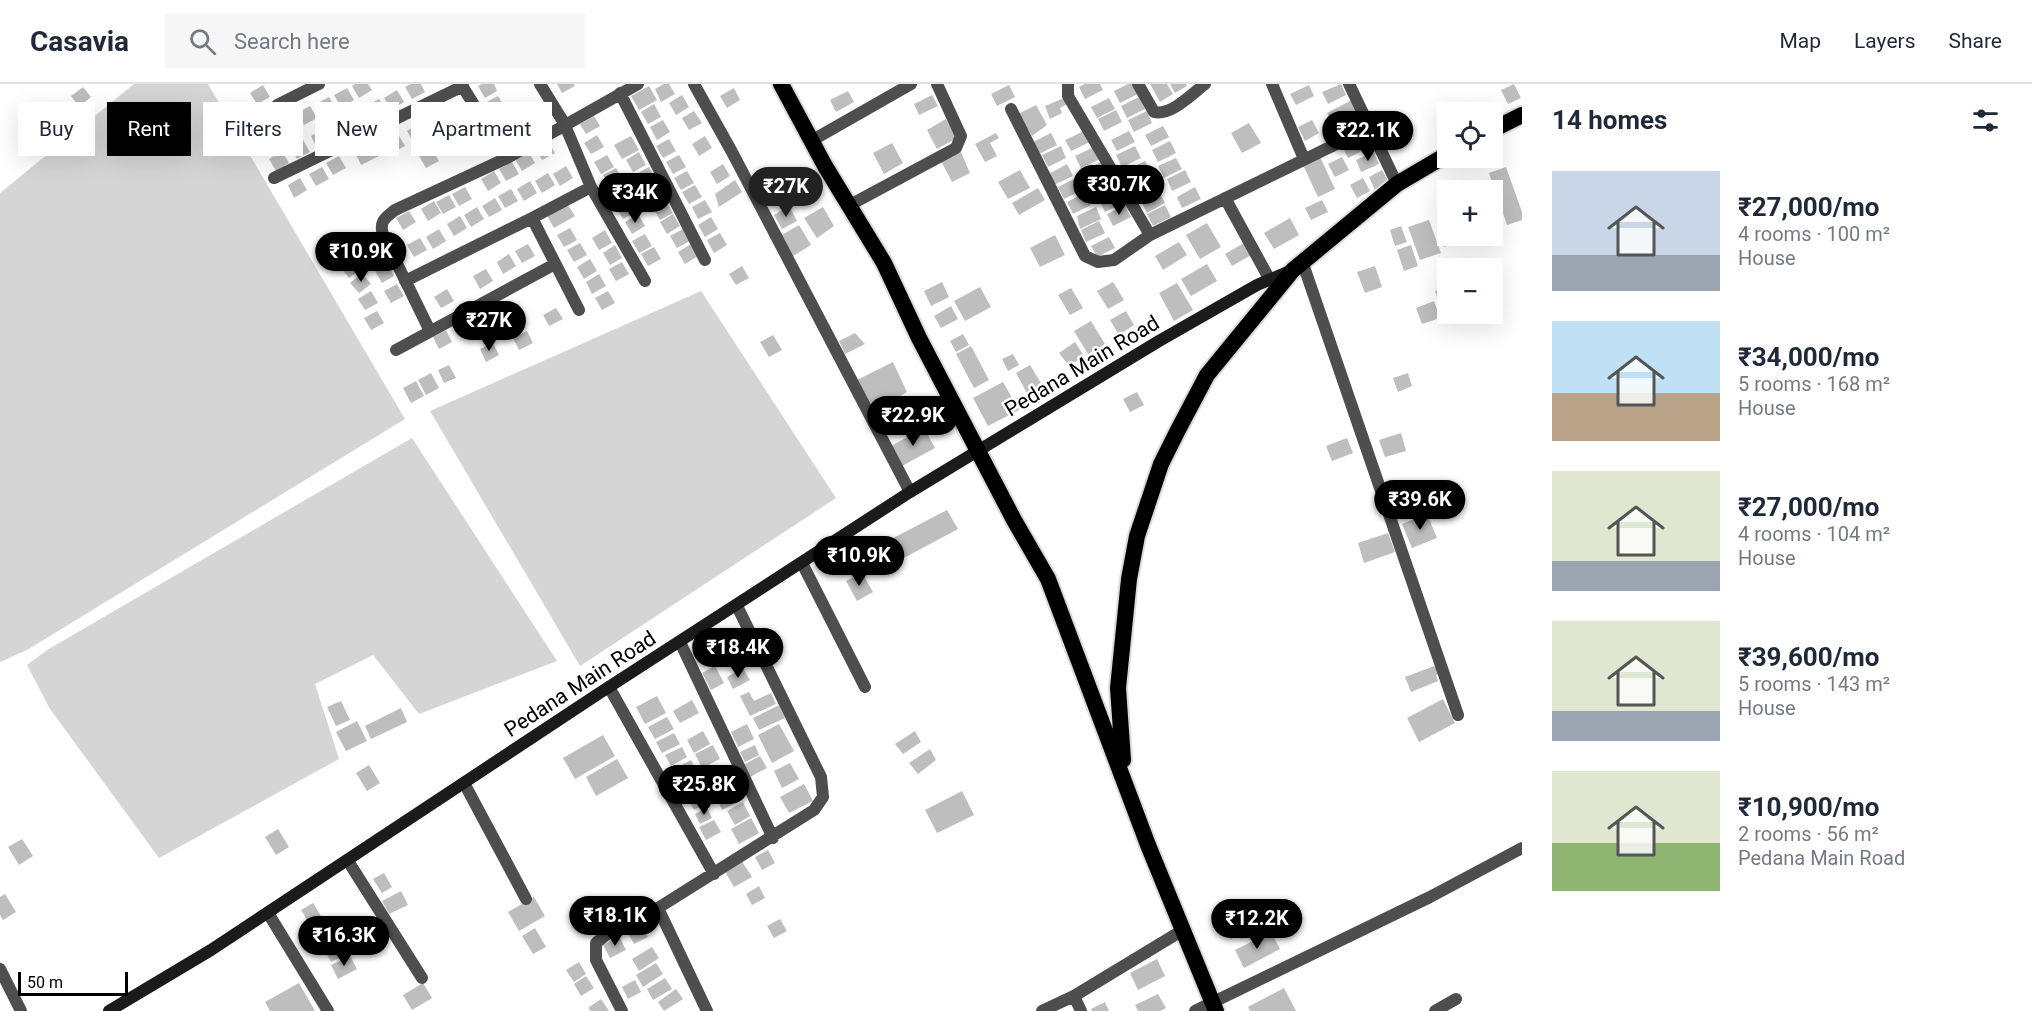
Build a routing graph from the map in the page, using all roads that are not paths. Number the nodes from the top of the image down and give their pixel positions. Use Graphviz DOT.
graph roads {
  1 [pos="319,84"];
  2 [pos="540,84"];
  3 [pos="638,84"];
  4 [pos="694,84"];
  5 [pos="911,84"];
  6 [pos="937,84"];
  7 [pos="1068,84"];
  8 [pos="1138,84"];
  9 [pos="1205,84"];
  10 [pos="1272,84"];
  11 [pos="1349,84"];
  12 [pos="462,85"];
  13 [pos="785,86"];
  14 [pos="620,93"];
  15 [pos="283,102"];
  16 [pos="1011,109"];
  17 [pos="1522,115"];
  18 [pos="564,123"];
  19 [pos="1503,124"];
  20 [pos="1369,128"];
  21 [pos="811,141"];
  22 [pos="507,158"];
  23 [pos="1304,159"];
  24 [pos="1437,160"];
  25 [pos="274,178"];
  26 [pos="1397,184"];
  27 [pos="591,187"];
  28 [pos="1225,198"];
  29 [pos="849,206"];
  30 [pos="532,218"];
  31 [pos="1150,235"];
  32 [pos="705,260"];
  33 [pos="555,264"];
  34 [pos="1298,266"];
  35 [pos="1270,280"];
  36 [pos="405,281"];
  37 [pos="645,281"];
  38 [pos="579,310"];
  39 [pos="430,332"];
  40 [pos="396,350"];
  41 [pos="980,449"];
  42 [pos="910,492"];
  43 [pos="802,563"];
  44 [pos="737,606"];
  45 [pos="680,642"];
  46 [pos="609,687"];
  47 [pos="865,687"];
  48 [pos="1458,716"];
  49 [pos="1125,778"];
  50 [pos="464,783"];
  51 [pos="773,838"];
  52 [pos="1522,848"];
  53 [pos="348,861"];
  54 [pos="714,874"];
  55 [pos="526,899"];
  56 [pos="658,908"];
  57 [pos="268,913"];
  58 [pos="1183,930"];
  59 [pos="0,969"];
  60 [pos="422,978"];
  61 [pos="1074,996"];
  62 [pos="1456,999"];
  63 [pos="1214,1007"];
  64 [pos="21,1011"];
  65 [pos="109,1011"];
  66 [pos="328,1011"];
  67 [pos="622,1011"];
  68 [pos="707,1011"];
  69 [pos="1042,1011"];
  70 [pos="1082,1011"];
  71 [pos="1195,1011"];
  72 [pos="1435,1011"];
  1 -- 15 [label="street"];
  2 -- 18 [label="street"];
  3 -- 14 [label="street"];
  4 -- 42 [label="street"];
  5 -- 21 [label="street"];
  6 -- 29 [label="street"];
  7 -- 31 [label="street"];
  8 -- 9 [label="street"];
  10 -- 23 [label="street"];
  11 -- 20 [label="street"];
  12 -- 22 [label="street"];
  12 -- 25 [label="street"];
  13 -- 21 [label="highway"];
  14 -- 18 [label="street"];
  14 -- 32 [label="street"];
  16 -- 31 [label="street"];
  17 -- 19 [label="highway"];
  18 -- 22 [label="street"];
  18 -- 27 [label="street"];
  20 -- 23 [label="street"];
  20 -- 26 [label="street"];
  21 -- 29 [label="highway"];
  22 -- 36 [label="street"];
  23 -- 28 [label="street"];
  24 -- 26 [label="highway"];
  26 -- 34 [label="highway"];
  27 -- 30 [label="street"];
  27 -- 37 [label="street"];
  28 -- 31 [label="street"];
  28 -- 35 [label="street"];
  29 -- 41 [label="highway"];
  30 -- 33 [label="street"];
  30 -- 36 [label="street"];
  33 -- 38 [label="street"];
  33 -- 39 [label="street"];
  34 -- 35 [label="main road, Pedana Main Road"];
  34 -- 48 [label="street"];
  34 -- 49 [label="highway"];
  35 -- 41 [label="main road, Pedana Main Road"];
  36 -- 39 [label="street"];
  39 -- 40 [label="street"];
  41 -- 42 [label="main road, Pedana Main Road"];
  41 -- 49 [label="highway"];
  42 -- 43 [label="main road, Pedana Main Road"];
  43 -- 44 [label="main road, Pedana Main Road"];
  43 -- 47 [label="street"];
  44 -- 45 [label="main road, Pedana Main Road"];
  44 -- 51 [label="street"];
  45 -- 46 [label="main road, Pedana Main Road"];
  45 -- 51 [label="street"];
  46 -- 50 [label="main road, Pedana Main Road"];
  46 -- 54 [label="street"];
  49 -- 58 [label="highway"];
  50 -- 53 [label="main road, Pedana Main Road"];
  50 -- 55 [label="street"];
  51 -- 54 [label="street"];
  52 -- 63 [label="street"];
  53 -- 57 [label="main road, Pedana Main Road"];
  53 -- 60 [label="street"];
  54 -- 56 [label="street"];
  56 -- 67 [label="street"];
  56 -- 68 [label="street"];
  57 -- 65 [label="main road, Pedana Main Road"];
  57 -- 66 [label="street"];
  58 -- 61 [label="street"];
  58 -- 63 [label="highway"];
  59 -- 64 [label="street"];
  61 -- 69 [label="street"];
  61 -- 70 [label="street"];
  62 -- 72 [label="street"];
  63 -- 71 [label="street"];
}
